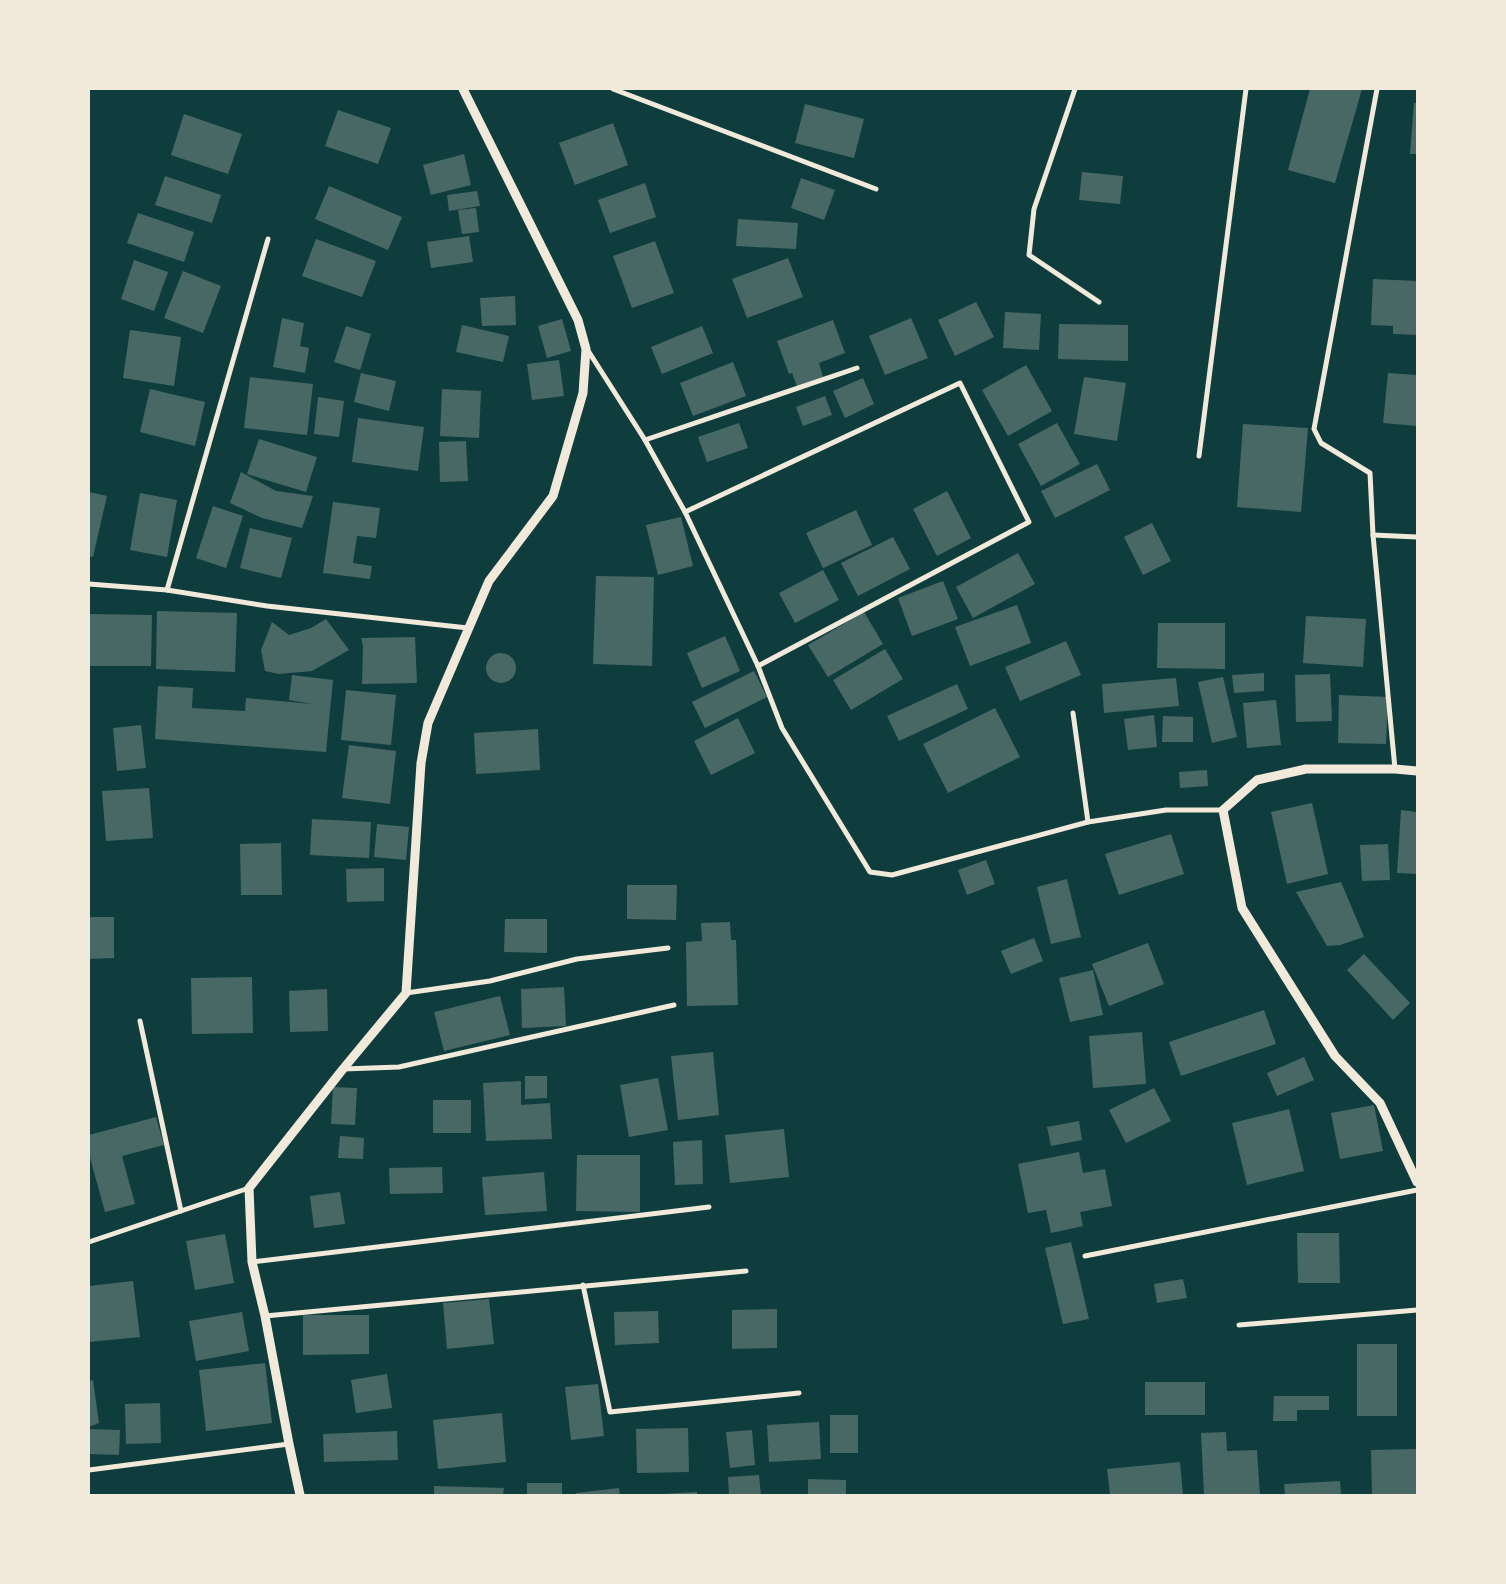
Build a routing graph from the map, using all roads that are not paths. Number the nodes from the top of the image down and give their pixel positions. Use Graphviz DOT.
graph roads {
  1 [pos="463,89"];
  2 [pos="612,89"];
  3 [pos="1075,89"];
  4 [pos="1246,89"];
  5 [pos="1377,89"];
  6 [pos="876,188"];
  7 [pos="268,239"];
  8 [pos="1099,302"];
  9 [pos="586,348"];
  10 [pos="857,368"];
  11 [pos="645,440"];
  12 [pos="1199,456"];
  13 [pos="685,512"];
  14 [pos="1373,535"];
  15 [pos="1417,537"];
  16 [pos="89,584"];
  17 [pos="167,590"];
  18 [pos="468,628"];
  19 [pos="758,666"];
  20 [pos="1073,713"];
  21 [pos="1395,769"];
  22 [pos="1417,771"];
  23 [pos="1223,810"];
  24 [pos="1088,822"];
  25 [pos="668,948"];
  26 [pos="406,993"];
  27 [pos="674,1005"];
  28 [pos="140,1021"];
  29 [pos="342,1069"];
  30 [pos="1417,1182"];
  31 [pos="249,1188"];
  32 [pos="1417,1190"];
  33 [pos="709,1207"];
  34 [pos="180,1212"];
  35 [pos="89,1242"];
  36 [pos="1085,1256"];
  37 [pos="252,1262"];
  38 [pos="746,1270"];
  39 [pos="583,1285"];
  40 [pos="1417,1310"];
  41 [pos="264,1316"];
  42 [pos="1239,1325"];
  43 [pos="798,1393"];
  44 [pos="289,1444"];
  45 [pos="89,1470"];
  46 [pos="300,1495"];
  1 -- 9 [label="street"];
  2 -- 6 [label="street"];
  3 -- 8 [label="street"];
  4 -- 12 [label="street"];
  5 -- 14 [label="street"];
  7 -- 17 [label="street"];
  9 -- 11 [label="street"];
  9 -- 18 [label="street"];
  10 -- 11 [label="street"];
  11 -- 13 [label="street"];
  13 -- 19 [label="street"];
  13 -- 19 [label="street"];
  14 -- 15 [label="street"];
  14 -- 21 [label="street"];
  16 -- 17 [label="street"];
  17 -- 18 [label="street"];
  18 -- 26 [label="street"];
  19 -- 24 [label="street"];
  20 -- 24 [label="street"];
  21 -- 22 [label="street"];
  21 -- 23 [label="street"];
  23 -- 24 [label="street"];
  23 -- 30 [label="street"];
  25 -- 26 [label="street"];
  26 -- 29 [label="street"];
  27 -- 29 [label="street"];
  28 -- 34 [label="street"];
  29 -- 31 [label="street"];
  31 -- 34 [label="street"];
  31 -- 37 [label="street"];
  32 -- 36 [label="street"];
  33 -- 37 [label="street"];
  34 -- 35 [label="street"];
  37 -- 41 [label="street"];
  38 -- 39 [label="street"];
  39 -- 41 [label="street"];
  39 -- 43 [label="street"];
  40 -- 42 [label="street"];
  41 -- 44 [label="street"];
  44 -- 45 [label="street"];
  44 -- 46 [label="street"];
}
